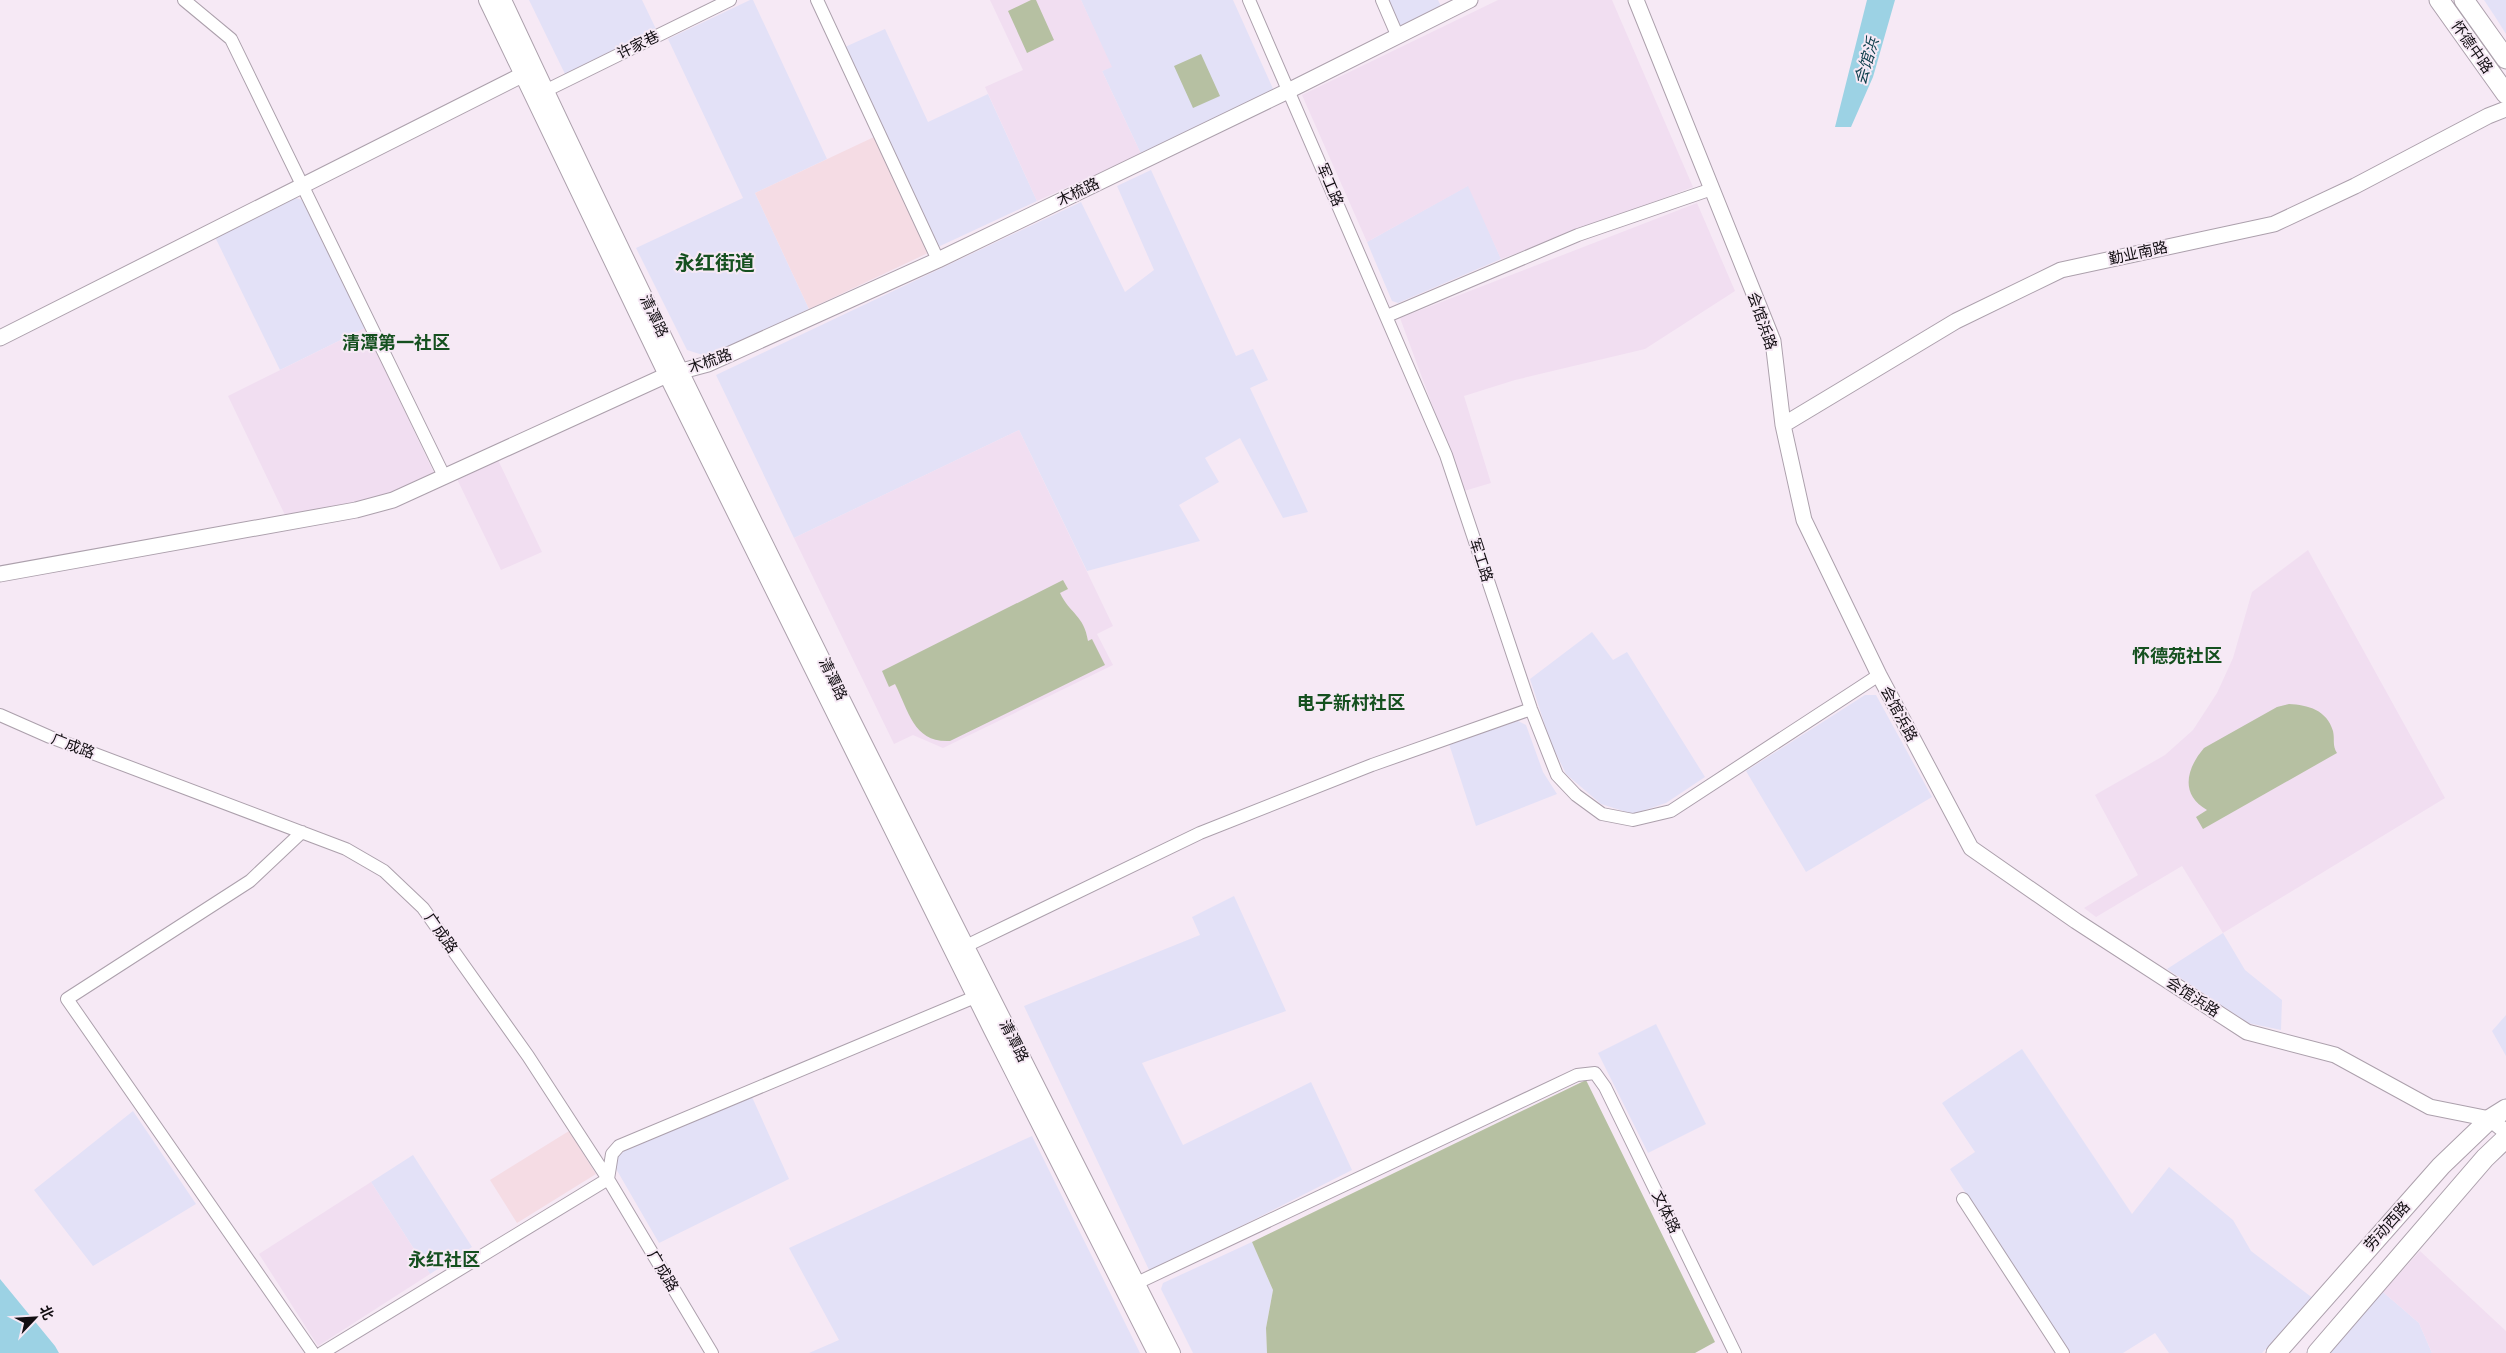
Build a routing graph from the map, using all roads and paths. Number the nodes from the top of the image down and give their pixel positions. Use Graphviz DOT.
graph roads {
  1 [pos="184,0"];
  2 [pos="488,0"];
  3 [pos="503,0"];
  4 [pos="730,0"];
  5 [pos="817,0"];
  6 [pos="1250,0"];
  7 [pos="1382,0"];
  8 [pos="1470,0"];
  9 [pos="1636,0"];
  10 [pos="2439,0"];
  11 [pos="2464,0"];
  12 [pos="1398,38"];
  13 [pos="2506,59"];
  14 [pos="522,75"];
  15 [pos="1290,90"];
  16 [pos="545,91"];
  17 [pos="2506,94"];
  18 [pos="2506,109"];
  19 [pos="302,185"];
  20 [pos="1712,189"];
  21 [pos="938,260"];
  22 [pos="1387,316"];
  23 [pos="0,338"];
  24 [pos="674,373"];
  25 [pos="1783,425"];
  26 [pos="444,476"];
  27 [pos="0,574"];
  28 [pos="1879,675"];
  29 [pos="1531,709"];
  30 [pos="0,715"];
  31 [pos="302,832"];
  32 [pos="966,946"];
  33 [pos="975,997"];
  34 [pos="2498,1114"];
  35 [pos="2506,1132"];
  36 [pos="2506,1138"];
  37 [pos="608,1179"];
  38 [pos="1963,1199"];
  39 [pos="1136,1283"];
  40 [pos="313,1353"];
  41 [pos="322,1353"];
  42 [pos="712,1353"];
  43 [pos="1156,1353"];
  44 [pos="1172,1353"];
  45 [pos="1735,1353"];
  46 [pos="2063,1353"];
  47 [pos="2276,1353"];
  48 [pos="2317,1353"];
  1 -- 19 [label="street"];
  2 -- 14 [label="main road, 清潭路"];
  3 -- 16 [label="main road, 清潭路"];
  4 -- 16 [label="street, 许家巷"];
  5 -- 21 [label="street"];
  6 -- 15 [label="street, 军工路"];
  7 -- 12 [label="street"];
  8 -- 12 [label="street, 木梳路"];
  9 -- 20 [label="street, 会馆浜路"];
  10 -- 17 [label="main road, 怀德中路"];
  11 -- 13 [label="main road, 怀德中路"];
  12 -- 15 [label="street, 木梳路"];
  14 -- 19 [label="street"];
  14 -- 24 [label="main road, 清潭路"];
  15 -- 21 [label="street, 木梳路"];
  15 -- 22 [label="street, 军工路"];
  16 -- 24 [label="main road, 清潭路"];
  18 -- 25 [label="street, 勤业南路"];
  19 -- 23 [label="street"];
  19 -- 26 [label="street"];
  20 -- 22 [label="street"];
  20 -- 25 [label="street, 会馆浜路"];
  21 -- 24 [label="street, 木梳路"];
  22 -- 29 [label="street, 军工路"];
  24 -- 26 [label="street, 木梳路"];
  24 -- 32 [label="main road, 清潭路"];
  24 -- 33 [label="main road, 清潭路"];
  25 -- 28 [label="street, 会馆浜路"];
  26 -- 27 [label="street, 木梳路"];
  28 -- 29 [label="street, 军工路"];
  28 -- 34 [label="street, 会馆浜路"];
  29 -- 32 [label="street"];
  30 -- 31 [label="street, 广成路"];
  31 -- 37 [label="street, 广成路"];
  31 -- 40 [label="street"];
  32 -- 39 [label="main road, 清潭路"];
  33 -- 37 [label="street"];
  33 -- 43 [label="main road, 清潭路"];
  34 -- 35 [label="street, 会馆浜路"];
  34 -- 47 [label="main road, 劳动西路"];
  36 -- 48 [label="main road, 劳动西路"];
  37 -- 41 [label="street"];
  37 -- 42 [label="street, 广成路"];
  38 -- 46 [label="street"];
  39 -- 44 [label="main road, 清潭路"];
  39 -- 45 [label="street, 文体路"];
}
